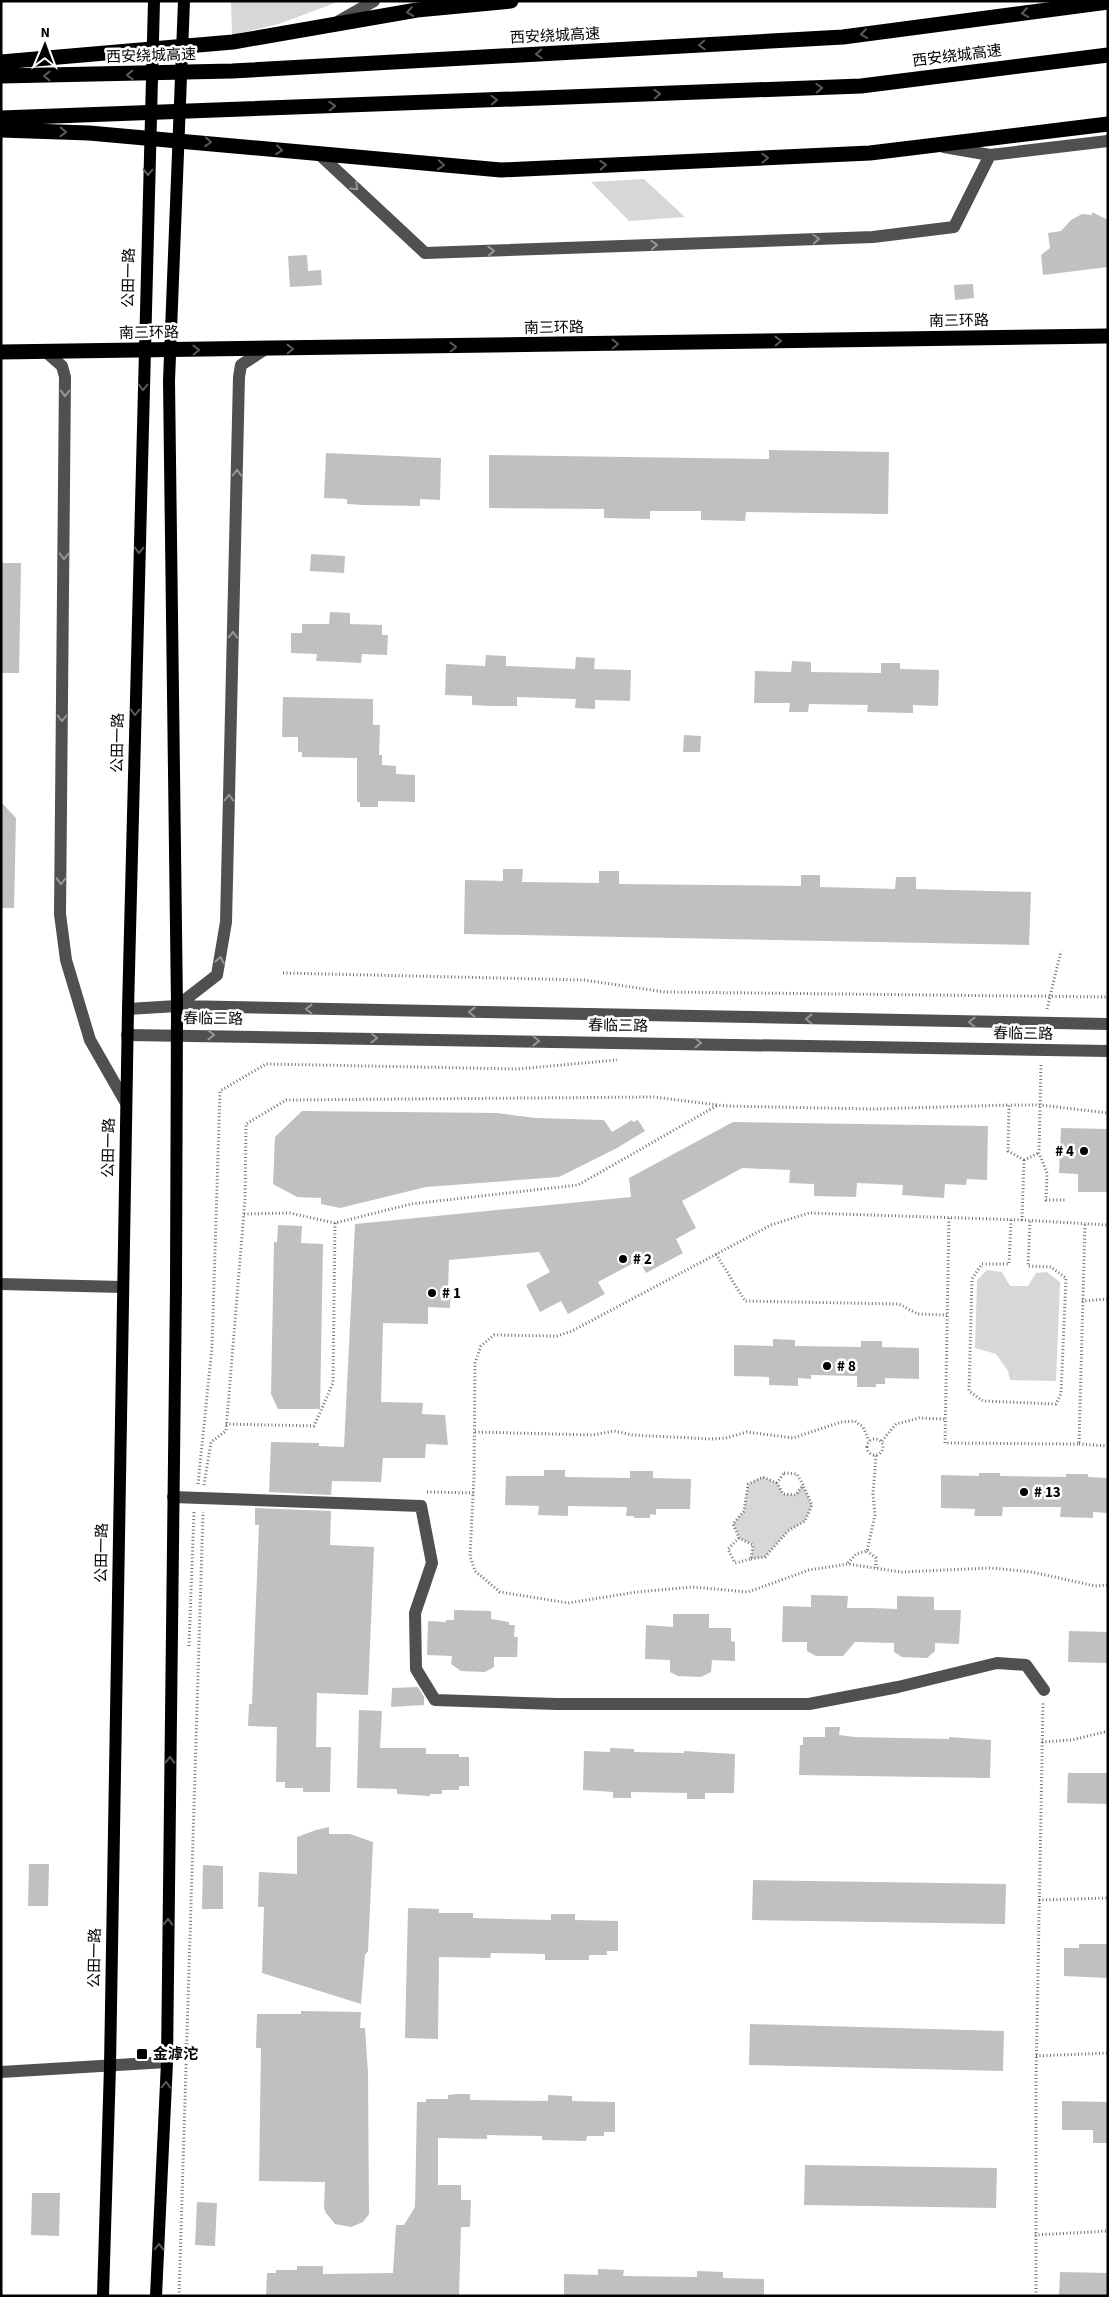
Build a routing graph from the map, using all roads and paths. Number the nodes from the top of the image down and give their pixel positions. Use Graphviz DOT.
graph roads {
  1 [pos="154,1"];
  2 [pos="184,1"];
  3 [pos="374,1"];
  4 [pos="511,1"];
  5 [pos="1108,2"];
  6 [pos="333,25"];
  7 [pos="1108,55"];
  8 [pos="1,62"];
  9 [pos="1,76"];
  10 [pos="1,118"];
  11 [pos="1108,124"];
  12 [pos="1,130"];
  13 [pos="1108,141"];
  14 [pos="932,145"];
  15 [pos="319,154"];
  16 [pos="990,155"];
  17 [pos="1108,336"];
  18 [pos="264,350"];
  19 [pos="1,352"];
  20 [pos="46,352"];
  21 [pos="283,973"];
  22 [pos="1108,997"];
  23 [pos="177,1006"];
  24 [pos="128,1008"];
  25 [pos="1108,1024"];
  26 [pos="127,1034"];
  27 [pos="177,1035"];
  28 [pos="1108,1051"];
  29 [pos="626,1059"];
  30 [pos="1031,1066"];
  31 [pos="1051,1066"];
  32 [pos="126,1103"];
  33 [pos="718,1105"];
  34 [pos="1009,1105"];
  35 [pos="1108,1113"];
  36 [pos="1024,1160"];
  37 [pos="1065,1200"];
  38 [pos="244,1214"];
  39 [pos="949,1218"];
  40 [pos="1011,1220"];
  41 [pos="1022,1220"];
  42 [pos="1030,1221"];
  43 [pos="335,1223"];
  44 [pos="1085,1224"];
  45 [pos="1108,1225"];
  46 [pos="716,1254"];
  47 [pos="1,1284"];
  48 [pos="122,1286"];
  49 [pos="1108,1299"];
  50 [pos="1082,1302"];
  51 [pos="947,1315"];
  52 [pos="945,1419"];
  53 [pos="226,1424"];
  54 [pos="475,1432"];
  55 [pos="870,1441"];
  56 [pos="882,1441"];
  57 [pos="1079,1444"];
  58 [pos="1108,1446"];
  59 [pos="876,1455"];
  60 [pos="777,1483"];
  61 [pos="803,1485"];
  62 [pos="213,1488"];
  63 [pos="421,1492"];
  64 [pos="474,1493"];
  65 [pos="173,1497"];
  66 [pos="199,1503"];
  67 [pos="739,1538"];
  68 [pos="867,1551"];
  69 [pos="751,1559"];
  70 [pos="848,1564"];
  71 [pos="876,1568"];
  72 [pos="1108,1585"];
  73 [pos="189,1652"];
  74 [pos="1044,1690"];
  75 [pos="1108,1733"];
  76 [pos="1042,1742"];
  77 [pos="1108,1898"];
  78 [pos="1039,1900"];
  79 [pos="1108,2053"];
  80 [pos="1036,2056"];
  81 [pos="166,2062"];
  82 [pos="110,2066"];
  83 [pos="1,2072"];
  84 [pos="1108,2230"];
  85 [pos="1035,2235"];
  86 [pos="103,2296"];
  87 [pos="156,2296"];
  88 [pos="179,2296"];
  89 [pos="1036,2296"];
  1 -- 24 [label="main road, 公田一路, one-way"];
  2 -- 23 [label="main road"];
  3 -- 6 [label="street"];
  4 -- 6 [label="highway, one-way"];
  5 -- 9 [label="highway, 西安绕城高速, one-way"];
  6 -- 8 [label="highway"];
  10 -- 7 [label="highway, 西安绕城高速, one-way"];
  11 -- 14 [label="highway"];
  12 -- 15 [label="highway, one-way"];
  13 -- 16 [label="street"];
  15 -- 14 [label="highway, one-way"];
  14 -- 16 [label="street"];
  15 -- 16 [label="street, one-way"];
  18 -- 17 [label="highway, 南三环路, one-way"];
  20 -- 18 [label="highway, 南三环路, one-way"];
  23 -- 18 [label="street, one-way"];
  19 -- 20 [label="highway, 南三环路"];
  20 -- 32 [label="street, one-way"];
  21 -- 22 [label="path"];
  23 -- 24 [label="street, 春临三路"];
  25 -- 23 [label="street, 春临三路, one-way"];
  23 -- 27 [label="main road"];
  24 -- 26 [label="main road, 公田一路"];
  26 -- 27 [label="street, 春临三路"];
  26 -- 32 [label="main road, 公田一路"];
  27 -- 28 [label="street, 春临三路, one-way"];
  27 -- 65 [label="main road"];
  29 -- 66 [label="path"];
  30 -- 31 [label="path"];
  32 -- 48 [label="main road, 公田一路"];
  33 -- 34 [label="path"];
  33 -- 38 [label="path"];
  33 -- 43 [label="path"];
  34 -- 35 [label="path"];
  34 -- 36 [label="path"];
  36 -- 37 [label="path"];
  36 -- 41 [label="path"];
  38 -- 43 [label="path"];
  38 -- 53 [label="path"];
  39 -- 40 [label="path"];
  39 -- 46 [label="path"];
  39 -- 51 [label="path"];
  40 -- 41 [label="path"];
  40 -- 42 [label="path"];
  41 -- 42 [label="path"];
  42 -- 44 [label="path"];
  43 -- 53 [label="path"];
  44 -- 45 [label="path"];
  44 -- 50 [label="path"];
  46 -- 51 [label="path"];
  46 -- 54 [label="path"];
  47 -- 48 [label="street"];
  48 -- 82 [label="main road, 公田一路"];
  49 -- 50 [label="path"];
  50 -- 57 [label="path"];
  51 -- 52 [label="path"];
  52 -- 56 [label="path"];
  52 -- 57 [label="path"];
  53 -- 62 [label="path"];
  54 -- 55 [label="path"];
  54 -- 64 [label="path"];
  55 -- 56 [label="path"];
  55 -- 59 [label="path"];
  56 -- 59 [label="path"];
  57 -- 58 [label="path"];
  59 -- 68 [label="path"];
  60 -- 61 [label="path"];
  60 -- 61 [label="path"];
  60 -- 67 [label="path"];
  61 -- 69 [label="path"];
  63 -- 64 [label="path"];
  64 -- 70 [label="path"];
  65 -- 66 [label="street"];
  81 -- 65 [label="main road, one-way"];
  66 -- 73 [label="path"];
  66 -- 74 [label="street"];
  66 -- 88 [label="path"];
  67 -- 69 [label="path"];
  67 -- 69 [label="path"];
  68 -- 70 [label="path"];
  68 -- 71 [label="path"];
  70 -- 71 [label="path"];
  71 -- 72 [label="path"];
  74 -- 76 [label="path"];
  75 -- 76 [label="path"];
  76 -- 78 [label="path"];
  77 -- 78 [label="path"];
  78 -- 80 [label="path"];
  79 -- 80 [label="path"];
  80 -- 85 [label="path"];
  81 -- 82 [label="street"];
  87 -- 81 [label="main road, one-way"];
  82 -- 83 [label="street"];
  82 -- 86 [label="main road, 公田一路"];
  84 -- 85 [label="path"];
  85 -- 89 [label="path"];
}
